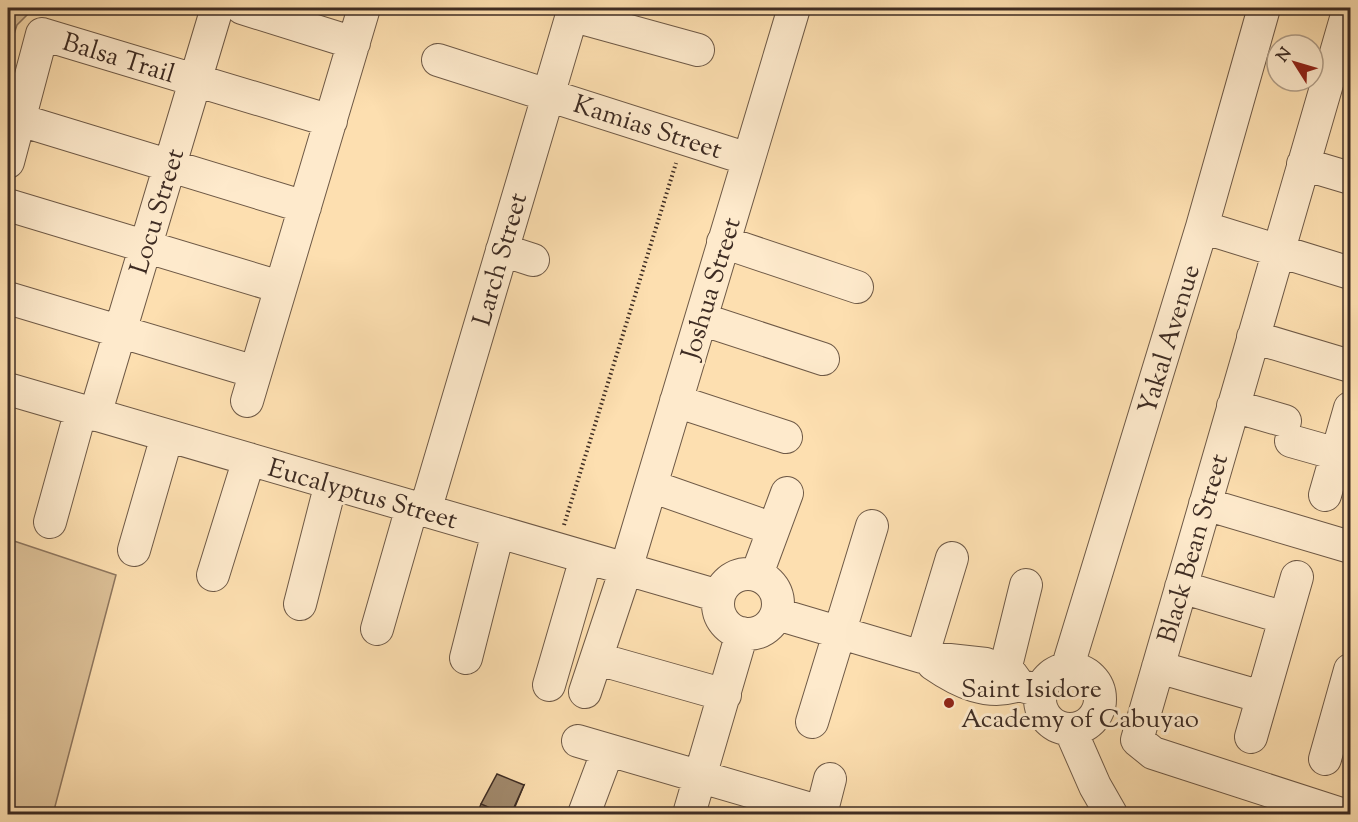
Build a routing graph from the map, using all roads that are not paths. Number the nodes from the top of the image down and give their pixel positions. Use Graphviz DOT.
graph roads {
  1 [pos="217,8"];
  2 [pos="242,8"];
  3 [pos="364,8"];
  4 [pos="794,8"];
  5 [pos="1264,8"];
  6 [pos="1349,8"];
  7 [pos="573,11"];
  8 [pos="354,43"];
  9 [pos="698,50"];
  10 [pos="438,60"];
  11 [pos="195,80"];
  12 [pos="1339,87"];
  13 [pos="548,93"];
  14 [pos="20,120"];
  15 [pos="331,121"];
  16 [pos="748,159"];
  17 [pos="8,162"];
  18 [pos="1303,164"];
  19 [pos="170,166"];
  20 [pos="1350,178"];
  21 [pos="8,206"];
  22 [pos="305,207"];
  23 [pos="1202,227"];
  24 [pos="723,242"];
  25 [pos="145,247"];
  26 [pos="502,250"];
  27 [pos="1278,250"];
  28 [pos="533,260"];
  29 [pos="1350,273"];
  30 [pos="280,287"];
  31 [pos="857,287"];
  32 [pos="8,298"];
  33 [pos="701,319"];
  34 [pos="120,332"];
  35 [pos="1253,337"];
  36 [pos="823,359"];
  37 [pos="1350,366"];
  38 [pos="8,389"];
  39 [pos="676,401"];
  40 [pos="1233,406"];
  41 [pos="1350,408"];
  42 [pos="88,412"];
  43 [pos="167,436"];
  44 [pos="786,437"];
  45 [pos="1337,454"];
  46 [pos="249,459"];
  47 [pos="331,483"];
  48 [pos="651,486"];
  49 [pos="787,493"];
  50 [pos="1325,495"];
  51 [pos="1205,504"];
  52 [pos="419,509"];
  53 [pos="50,522"];
  54 [pos="872,526"];
  55 [pos="773,529"];
  56 [pos="498,532"];
  57 [pos="1350,547"];
  58 [pos="134,550"];
  59 [pos="586,558"];
  60 [pos="952,558"];
  61 [pos="626,569"];
  62 [pos="757,574"];
  63 [pos="213,575"];
  64 [pos="1297,577"];
  65 [pos="1026,585"];
  66 [pos="1181,587"];
  67 [pos="719,596"];
  68 [pos="300,604"];
  69 [pos="777,614"];
  70 [pos="1286,618"];
  71 [pos="377,629"];
  72 [pos="840,632"];
  73 [pos="742,633"];
  74 [pos="922,657"];
  75 [pos="466,658"];
  76 [pos="598,659"];
  77 [pos="1158,668"];
  78 [pos="1067,669"];
  79 [pos="1350,670"];
  80 [pos="1021,682"];
  81 [pos="549,685"];
  82 [pos="585,692"];
  83 [pos="725,695"];
  84 [pos="1263,697"];
  85 [pos="812,722"];
  86 [pos="1343,725"];
  87 [pos="1070,729"];
  88 [pos="1251,737"];
  89 [pos="578,741"];
  90 [pos="608,750"];
  91 [pos="1325,759"];
  92 [pos="699,778"];
  93 [pos="830,779"];
  94 [pos="1284,806"];
  95 [pos="821,813"];
  96 [pos="584,814"];
  97 [pos="689,814"];
  98 [pos="1111,814"];
  99 [pos="1341,814"];
  1 -- 11 [label="street, Locu Street"];
  2 -- 8 [label="street"];
  3 -- 8 [label="street"];
  4 -- 16 [label="street, Joshua Street"];
  5 -- 23 [label="street, Yakal Avenue"];
  6 -- 12 [label="street, Black Bean Street"];
  7 -- 9 [label="street"];
  7 -- 13 [label="street, Larch Street"];
  8 -- 15 [label="street"];
  10 -- 13 [label="street, Kamias Street"];
  11 -- 14 [label="street, Balsa Trail"];
  11 -- 15 [label="street, Balsa Trail"];
  11 -- 19 [label="street, Locu Street"];
  12 -- 18 [label="street, Black Bean Street"];
  13 -- 16 [label="street, Kamias Street"];
  13 -- 26 [label="street, Larch Street"];
  14 -- 17 [label="street"];
  14 -- 19 [label="street"];
  15 -- 22 [label="street"];
  16 -- 24 [label="street, Joshua Street"];
  18 -- 20 [label="street"];
  18 -- 27 [label="street, Black Bean Street"];
  19 -- 22 [label="street"];
  19 -- 25 [label="street, Locu Street"];
  21 -- 25 [label="street"];
  22 -- 30 [label="street"];
  23 -- 27 [label="street"];
  23 -- 78 [label="street, Yakal Avenue"];
  24 -- 31 [label="street"];
  24 -- 33 [label="street, Joshua Street"];
  25 -- 30 [label="street"];
  25 -- 34 [label="street, Locu Street"];
  26 -- 28 [label="street"];
  26 -- 52 [label="street, Larch Street"];
  27 -- 29 [label="street"];
  27 -- 35 [label="street, Black Bean Street"];
  30 -- 34 [label="street"];
  32 -- 34 [label="street"];
  33 -- 36 [label="street"];
  33 -- 39 [label="street, Joshua Street"];
  34 -- 42 [label="street, Locu Street"];
  35 -- 37 [label="street"];
  35 -- 40 [label="street, Black Bean Street"];
  38 -- 42 [label="street, Eucalyptus Street"];
  39 -- 44 [label="street"];
  39 -- 48 [label="street, Joshua Street"];
  40 -- 45 [label="street"];
  40 -- 51 [label="street, Black Bean Street"];
  41 -- 45 [label="street"];
  42 -- 43 [label="street, Eucalyptus Street"];
  42 -- 53 [label="street, Locu Street"];
  43 -- 46 [label="street, Eucalyptus Street"];
  43 -- 58 [label="street"];
  45 -- 50 [label="street"];
  46 -- 47 [label="street, Eucalyptus Street"];
  46 -- 63 [label="street"];
  47 -- 52 [label="street, Eucalyptus Street"];
  47 -- 68 [label="street"];
  48 -- 55 [label="street"];
  48 -- 61 [label="street, Joshua Street"];
  49 -- 55 [label="street"];
  51 -- 57 [label="street"];
  51 -- 66 [label="street, Black Bean Street"];
  52 -- 56 [label="street, Eucalyptus Street"];
  52 -- 71 [label="street, Larch Street"];
  54 -- 72 [label="street"];
  55 -- 62 [label="street"];
  56 -- 59 [label="street, Eucalyptus Street"];
  56 -- 75 [label="street"];
  59 -- 61 [label="street, Eucalyptus Street"];
  59 -- 81 [label="street"];
  60 -- 74 [label="street"];
  61 -- 67 [label="street, Eucalyptus Street"];
  61 -- 76 [label="street, Joshua Street"];
  62 -- 67 [label="street"];
  62 -- 69 [label="street"];
  64 -- 70 [label="street"];
  65 -- 80 [label="street"];
  66 -- 70 [label="street"];
  66 -- 77 [label="street, Black Bean Street"];
  67 -- 73 [label="street"];
  69 -- 72 [label="street"];
  69 -- 73 [label="street"];
  70 -- 84 [label="street"];
  72 -- 74 [label="street"];
  72 -- 85 [label="street"];
  73 -- 83 [label="street"];
  74 -- 80 [label="street"];
  76 -- 82 [label="street, Joshua Street"];
  76 -- 83 [label="street"];
  77 -- 84 [label="street"];
  77 -- 94 [label="street, Black Bean Street"];
  78 -- 80 [label="street"];
  78 -- 87 [label="street"];
  79 -- 86 [label="street"];
  80 -- 87 [label="street"];
  83 -- 92 [label="street"];
  84 -- 88 [label="street"];
  86 -- 91 [label="street"];
  87 -- 98 [label="street"];
  89 -- 90 [label="street"];
  90 -- 92 [label="street"];
  90 -- 96 [label="street"];
  92 -- 95 [label="street"];
  92 -- 97 [label="street"];
  93 -- 95 [label="street"];
  94 -- 99 [label="street, Black Bean Street"];
}
